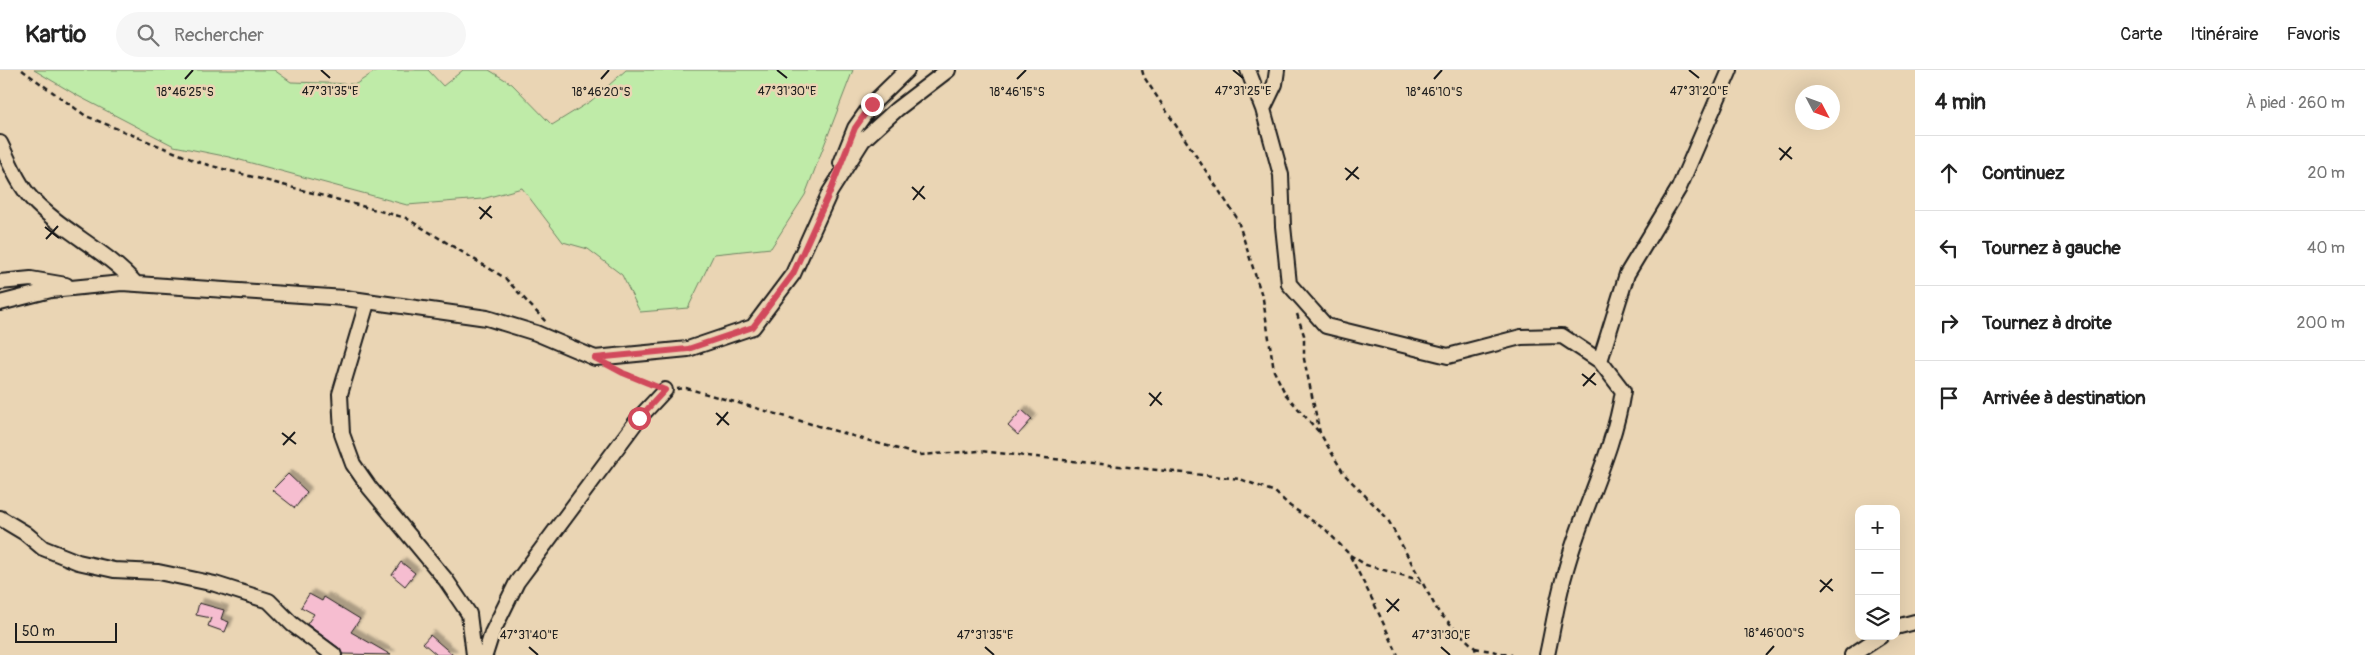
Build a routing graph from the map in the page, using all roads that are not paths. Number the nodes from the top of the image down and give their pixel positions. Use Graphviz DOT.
graph roads {
  1 [pos="907,70"];
  2 [pos="948,70"];
  3 [pos="1248,70"];
  4 [pos="1277,70"];
  5 [pos="1730,70"];
  6 [pos="1263,109"];
  7 [pos="0,142"];
  8 [pos="830,192"];
  9 [pos="0,282"];
  10 [pos="136,284"];
  11 [pos="77,287"];
  12 [pos="0,303"];
  13 [pos="367,303"];
  14 [pos="1600,361"];
  15 [pos="665,390"];
  16 [pos="0,518"];
  17 [pos="1915,622"];
  18 [pos="1900,626"];
  19 [pos="1900,627"];
  20 [pos="1915,630"];
  21 [pos="1875,640"];
  22 [pos="334,655"];
  23 [pos="474,655"];
  24 [pos="485,655"];
  25 [pos="1547,655"];
  26 [pos="1852,655"];
  1 -- 8 [label="street"];
  2 -- 8 [label="street"];
  3 -- 6 [label="street"];
  4 -- 6 [label="street"];
  5 -- 14 [label="street"];
  6 -- 14 [label="street"];
  7 -- 10 [label="street"];
  8 -- 13 [label="street"];
  9 -- 11 [label="street"];
  10 -- 11 [label="street"];
  10 -- 13 [label="street"];
  11 -- 12 [label="street"];
  13 -- 23 [label="street"];
  14 -- 25 [label="street"];
  15 -- 24 [label="street"];
  16 -- 22 [label="street"];
  17 -- 18 [label="street"];
  19 -- 20 [label="street"];
  21 -- 26 [label="street"];
}
